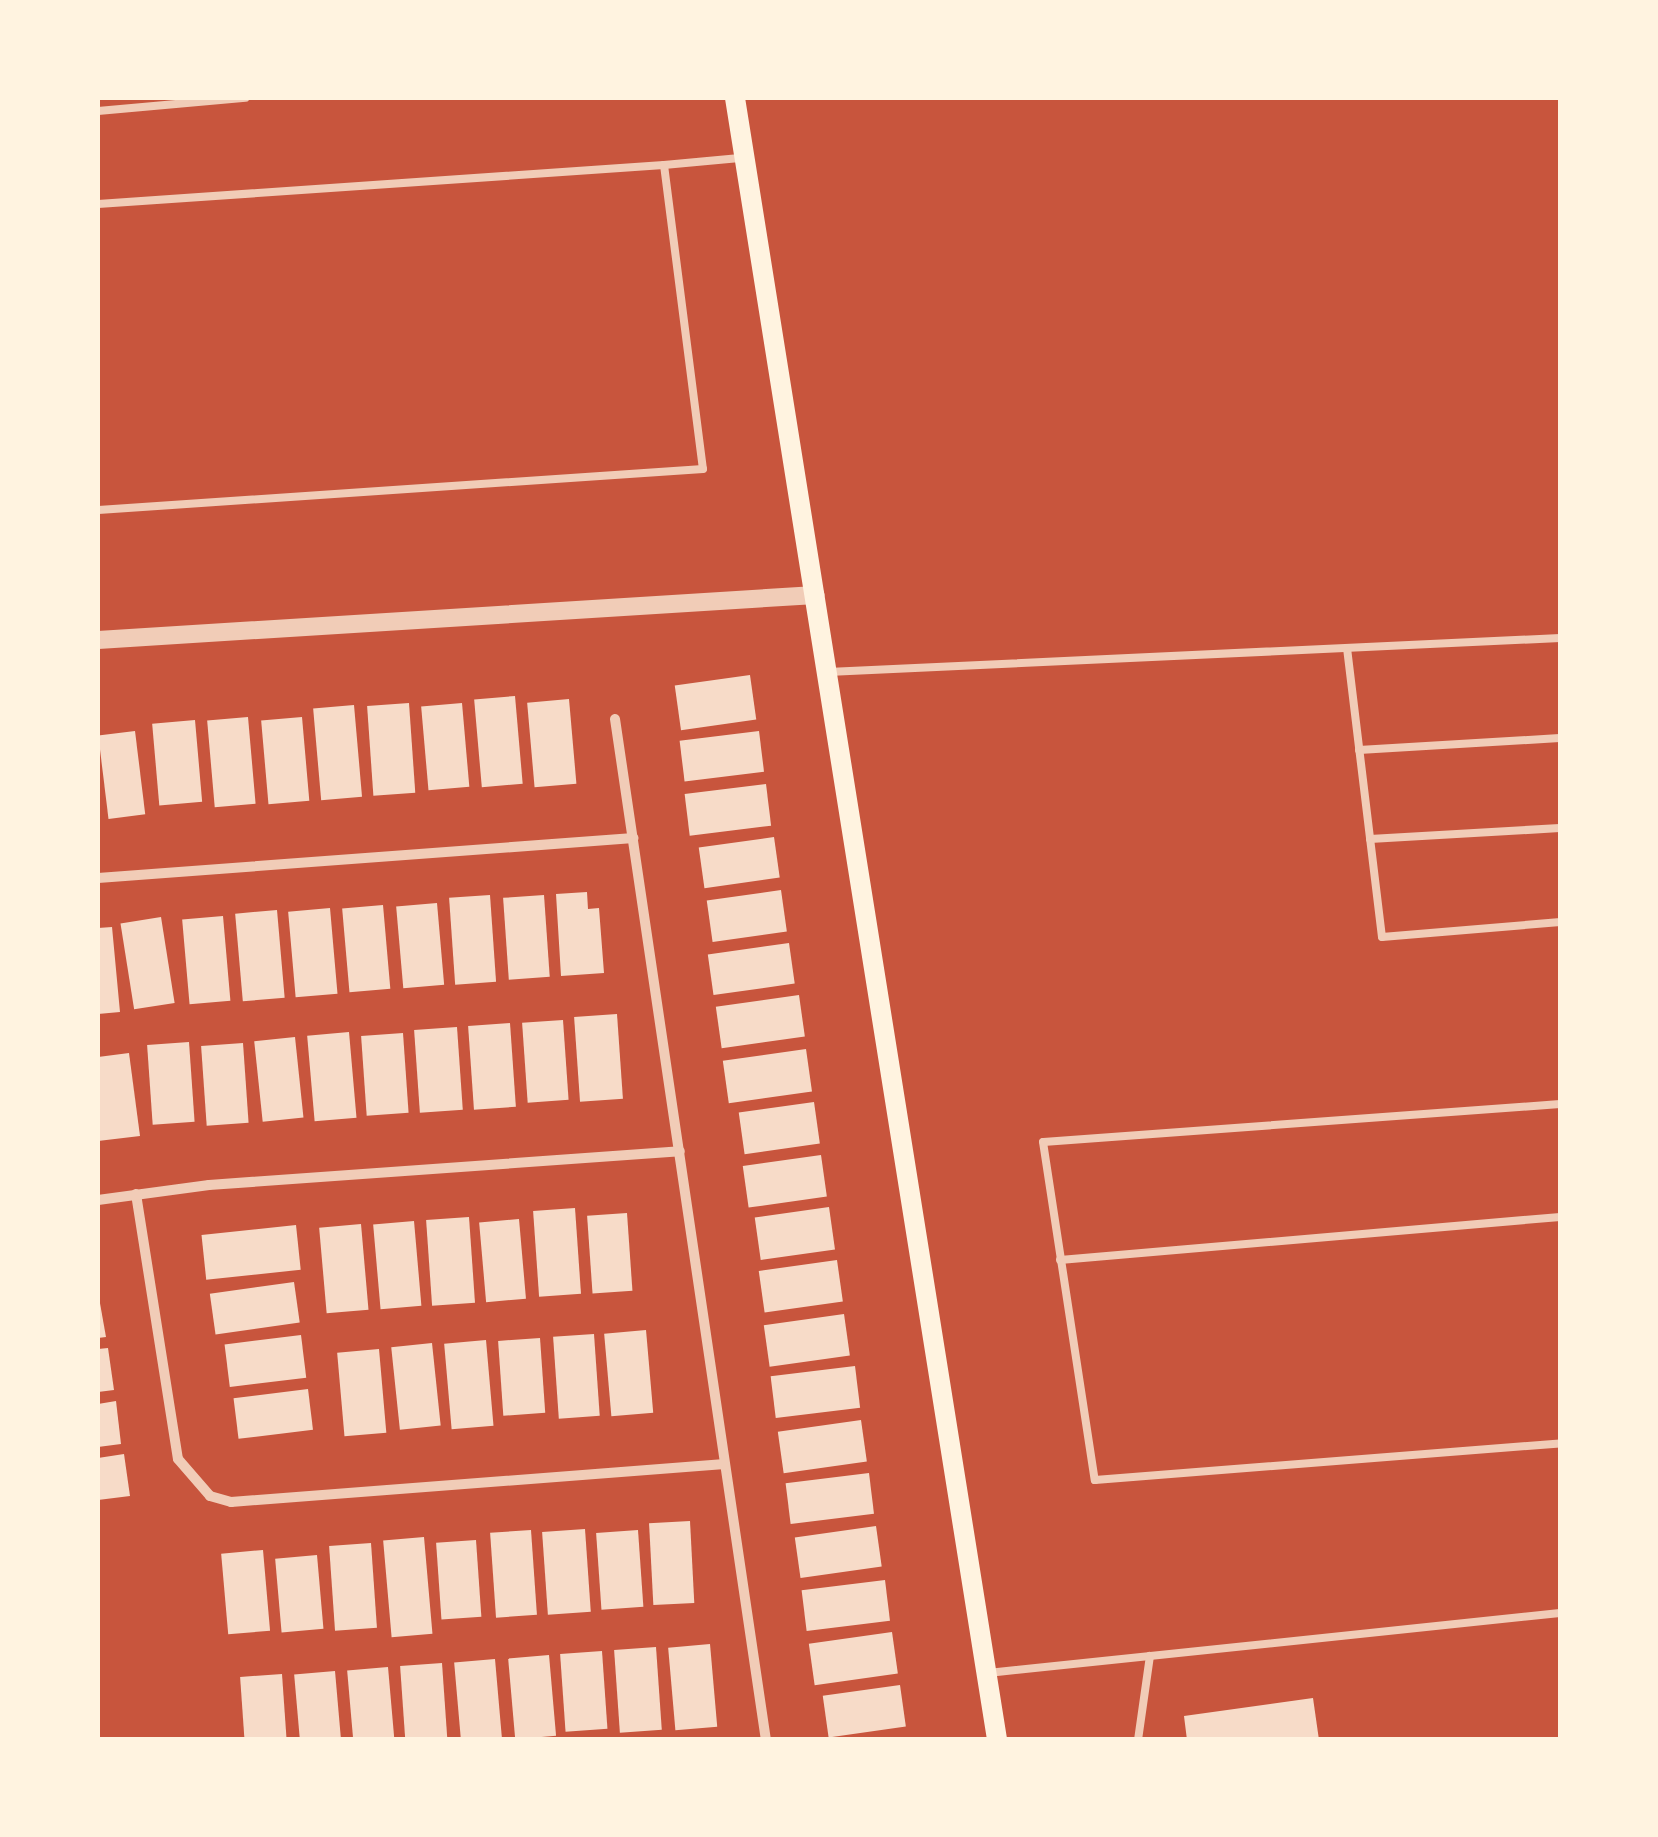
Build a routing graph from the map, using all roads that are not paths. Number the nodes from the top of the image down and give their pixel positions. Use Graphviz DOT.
graph roads {
  1 [pos="245,98"];
  2 [pos="735,98"];
  3 [pos="98,111"];
  4 [pos="744,158"];
  5 [pos="664,166"];
  6 [pos="98,204"];
  7 [pos="98,510"];
  8 [pos="816,595"];
  9 [pos="1560,638"];
  10 [pos="98,640"];
  11 [pos="1347,648"];
  12 [pos="828,672"];
  13 [pos="615,718"];
  14 [pos="1560,738"];
  15 [pos="1359,750"];
  16 [pos="1560,828"];
  17 [pos="634,838"];
  18 [pos="1370,839"];
  19 [pos="98,878"];
  20 [pos="1560,922"];
  21 [pos="1560,1104"];
  22 [pos="680,1151"];
  23 [pos="136,1194"];
  24 [pos="98,1200"];
  25 [pos="1560,1217"];
  26 [pos="1060,1260"];
  27 [pos="1560,1443"];
  28 [pos="726,1464"];
  29 [pos="1560,1613"];
  30 [pos="1150,1656"];
  31 [pos="986,1673"];
  32 [pos="766,1740"];
  33 [pos="997,1740"];
  34 [pos="1138,1740"];
  1 -- 3 [label="lane"];
  2 -- 4 [label="main road"];
  4 -- 5 [label="lane"];
  4 -- 8 [label="main road"];
  5 -- 6 [label="lane"];
  5 -- 7 [label="lane"];
  8 -- 10 [label="street"];
  8 -- 12 [label="main road"];
  9 -- 11 [label="lane"];
  11 -- 12 [label="lane"];
  11 -- 15 [label="lane"];
  12 -- 31 [label="main road"];
  13 -- 17 [label="street"];
  14 -- 15 [label="lane"];
  15 -- 18 [label="lane"];
  16 -- 18 [label="lane"];
  17 -- 19 [label="street"];
  17 -- 22 [label="street"];
  18 -- 20 [label="lane"];
  21 -- 26 [label="lane"];
  22 -- 23 [label="street"];
  22 -- 28 [label="street"];
  23 -- 24 [label="street"];
  23 -- 28 [label="street"];
  25 -- 26 [label="lane"];
  26 -- 27 [label="lane"];
  28 -- 32 [label="street"];
  29 -- 30 [label="lane"];
  30 -- 31 [label="lane"];
  30 -- 34 [label="lane"];
  31 -- 33 [label="main road"];
}
